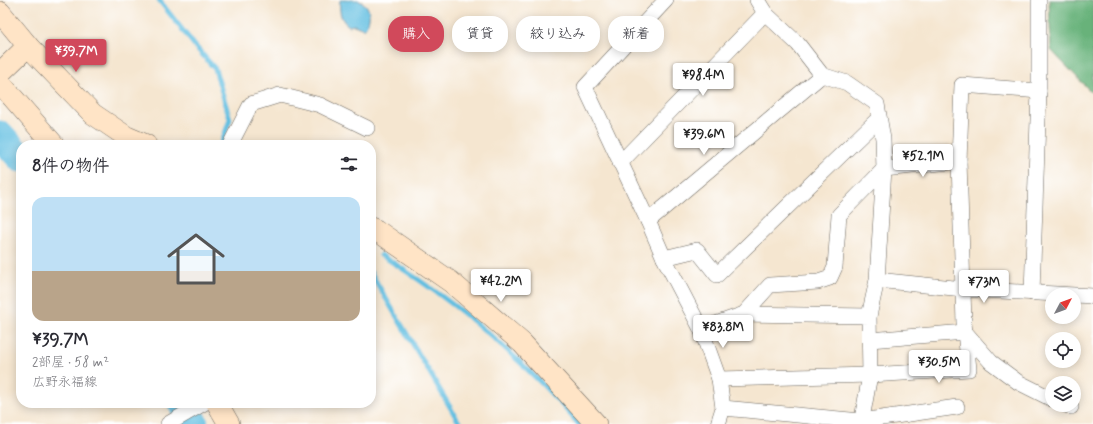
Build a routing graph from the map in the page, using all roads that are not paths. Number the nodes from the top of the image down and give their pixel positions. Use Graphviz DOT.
graph roads {
  1 [pos="666,0"];
  2 [pos="757,0"];
  3 [pos="1039,0"];
  4 [pos="0,12"];
  5 [pos="765,13"];
  6 [pos="28,46"];
  7 [pos="0,73"];
  8 [pos="822,74"];
  9 [pos="0,83"];
  10 [pos="1039,91"];
  11 [pos="879,118"];
  12 [pos="367,128"];
  13 [pos="50,140"];
  14 [pos="134,140"];
  15 [pos="233,140"];
  16 [pos="959,160"];
  17 [pos="620,163"];
  18 [pos="884,169"];
  19 [pos="648,221"];
  20 [pos="376,230"];
  21 [pos="664,258"];
  22 [pos="877,280"];
  23 [pos="963,289"];
  24 [pos="1032,293"];
  25 [pos="1093,296"];
  26 [pos="744,314"];
  27 [pos="869,316"];
  28 [pos="701,329"];
  29 [pos="965,332"];
  30 [pos="870,340"];
  31 [pos="870,375"];
  32 [pos="719,379"];
  33 [pos="1045,396"];
  34 [pos="957,407"];
  35 [pos="195,408"];
  36 [pos="220,408"];
  37 [pos="723,408"];
  38 [pos="861,423"];
  39 [pos="168,424"];
  40 [pos="229,424"];
  41 [pos="596,424"];
  42 [pos="718,424"];
  1 -- 17 [label="street"];
  2 -- 5 [label="street"];
  3 -- 10 [label="street"];
  4 -- 6 [label="street"];
  5 -- 8 [label="street"];
  5 -- 17 [label="street"];
  6 -- 7 [label="street"];
  6 -- 14 [label="street"];
  8 -- 11 [label="street"];
  8 -- 19 [label="street"];
  9 -- 13 [label="street"];
  10 -- 16 [label="street"];
  10 -- 24 [label="street"];
  11 -- 18 [label="street"];
  11 -- 21 [label="street"];
  12 -- 15 [label="street"];
  16 -- 18 [label="street"];
  16 -- 23 [label="street"];
  17 -- 19 [label="street"];
  18 -- 22 [label="street"];
  18 -- 26 [label="street"];
  19 -- 21 [label="street"];
  20 -- 41 [label="street"];
  21 -- 28 [label="street"];
  22 -- 23 [label="street"];
  22 -- 27 [label="street"];
  23 -- 24 [label="street"];
  23 -- 29 [label="street"];
  24 -- 25 [label="street"];
  26 -- 27 [label="street"];
  26 -- 28 [label="street"];
  27 -- 30 [label="street"];
  28 -- 32 [label="street"];
  29 -- 30 [label="street"];
  29 -- 31 [label="street"];
  29 -- 33 [label="street"];
  30 -- 31 [label="street"];
  31 -- 32 [label="street"];
  31 -- 38 [label="street"];
  32 -- 37 [label="street"];
  34 -- 38 [label="street"];
  35 -- 39 [label="street"];
  36 -- 40 [label="street"];
  37 -- 38 [label="street"];
  37 -- 42 [label="street"];
}
